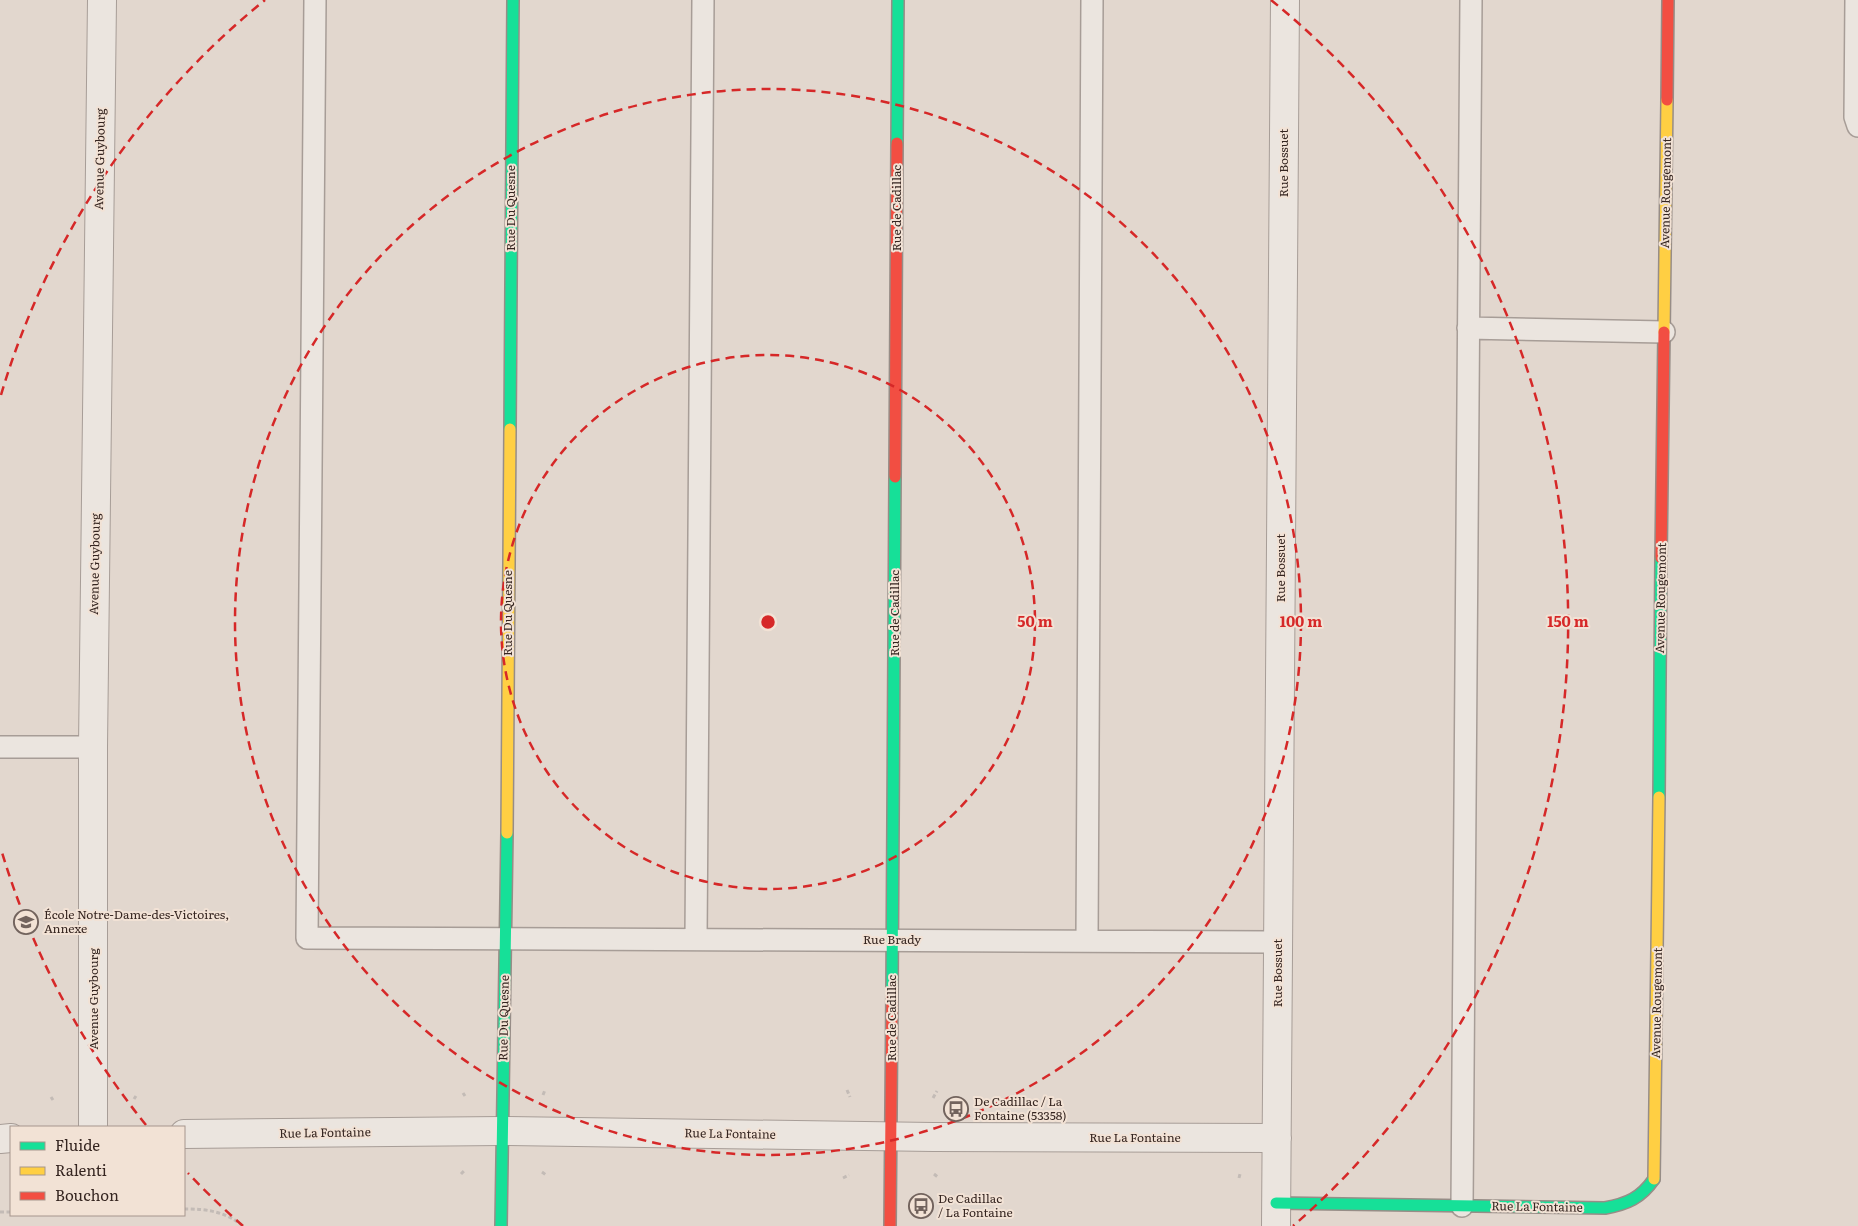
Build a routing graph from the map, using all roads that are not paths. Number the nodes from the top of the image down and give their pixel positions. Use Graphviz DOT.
graph roads {
  1 [pos="102,0"];
  2 [pos="315,0"];
  3 [pos="513,0"];
  4 [pos="703,0"];
  5 [pos="898,0"];
  6 [pos="1092,0"];
  7 [pos="1285,0"];
  8 [pos="1471,0"];
  9 [pos="1668,0"];
  10 [pos="1856,0"];
  11 [pos="1858,126"];
  12 [pos="1468,328"];
  13 [pos="1664,332"];
  14 [pos="0,747"];
  15 [pos="93,747"];
  16 [pos="696,939"];
  17 [pos="506,940"];
  18 [pos="1087,940"];
  19 [pos="893,941"];
  20 [pos="1278,942"];
  21 [pos="93,1126"];
  22 [pos="502,1131"];
  23 [pos="185,1134"];
  24 [pos="891,1136"];
  25 [pos="1277,1138"];
  26 [pos="1645,1194"];
  27 [pos="1462,1206"];
  28 [pos="1276,1215"];
  29 [pos="501,1226"];
  30 [pos="890,1226"];
  1 -- 15 [label="street, Avenue Guybourg"];
  2 -- 17 [label="lane, Rue Brady"];
  3 -- 17 [label="street, Rue Du Quesne"];
  4 -- 16 [label="lane"];
  5 -- 19 [label="street, Rue de Cadillac"];
  6 -- 18 [label="lane"];
  7 -- 20 [label="street, Rue Bossuet"];
  8 -- 12 [label="lane"];
  9 -- 13 [label="street, Avenue Rougemont"];
  10 -- 11 [label="lane"];
  12 -- 13 [label="lane"];
  12 -- 27 [label="lane"];
  13 -- 26 [label="street, Avenue Rougemont"];
  14 -- 15 [label="lane"];
  15 -- 21 [label="street, Avenue Guybourg"];
  16 -- 17 [label="lane, Rue Brady"];
  16 -- 19 [label="lane, Rue Brady"];
  17 -- 22 [label="street, Rue Du Quesne"];
  18 -- 19 [label="lane, Rue Brady"];
  18 -- 20 [label="lane, Rue Brady"];
  19 -- 24 [label="street, Rue de Cadillac"];
  20 -- 25 [label="street, Rue Bossuet"];
  22 -- 23 [label="street, Rue La Fontaine"];
  22 -- 24 [label="street, Rue La Fontaine"];
  22 -- 29 [label="street, Rue Du Quesne"];
  24 -- 25 [label="street, Rue La Fontaine"];
  24 -- 30 [label="street, Rue de Cadillac"];
  25 -- 28 [label="street, Rue Bossuet"];
  26 -- 27 [label="street, Rue La Fontaine"];
  27 -- 28 [label="street, Rue La Fontaine"];
}
